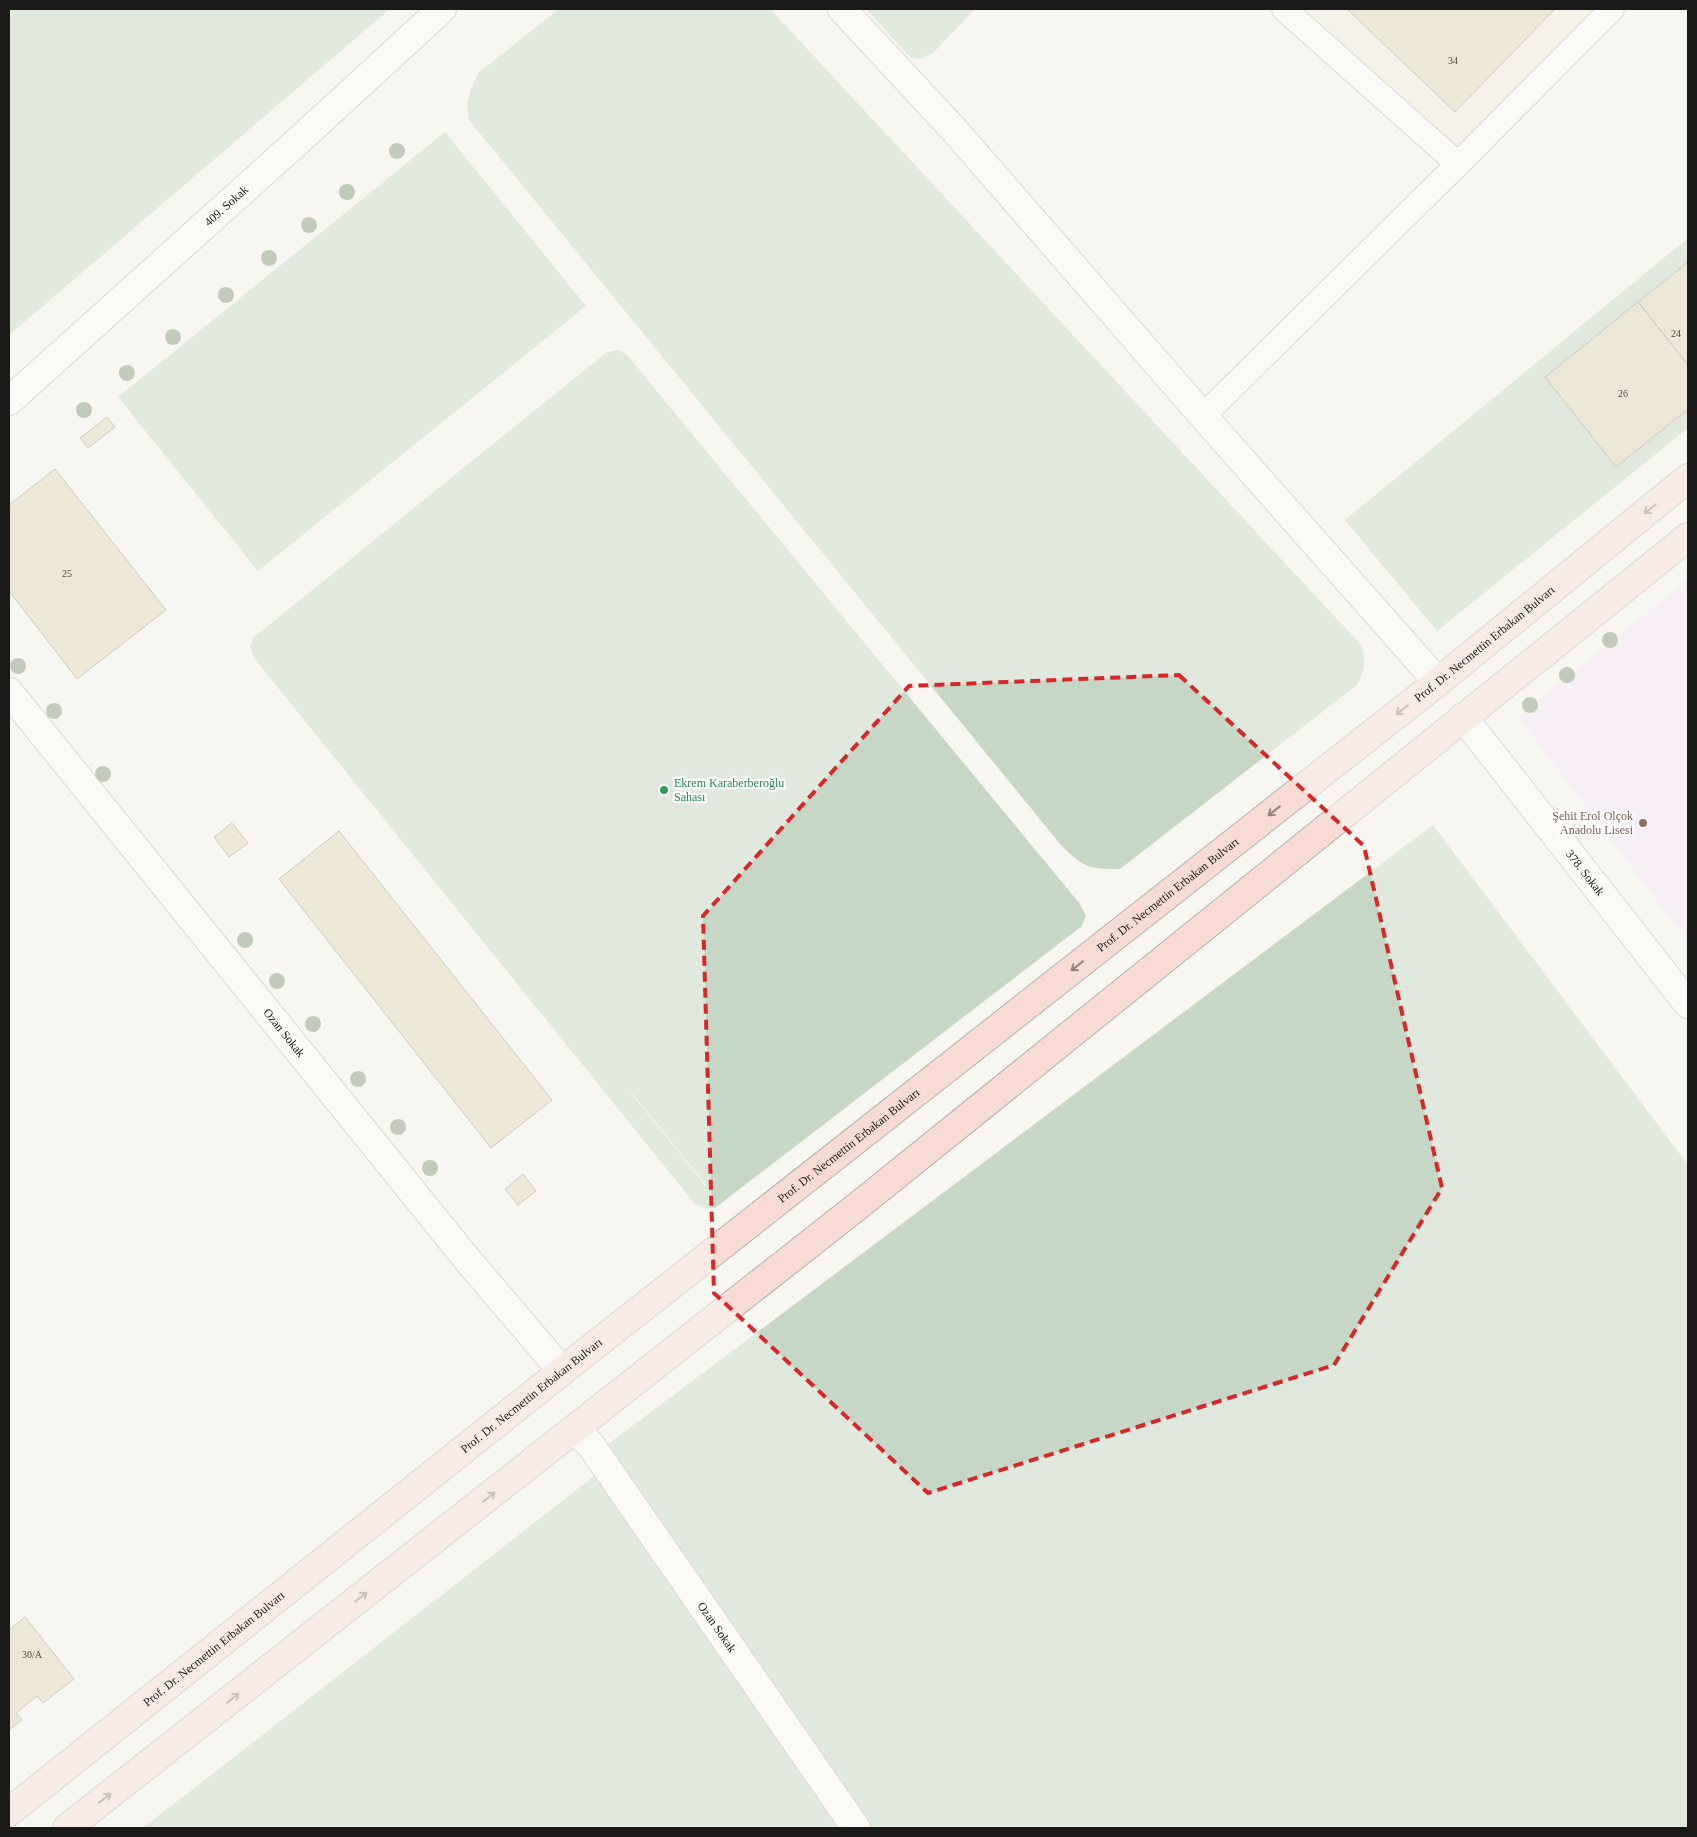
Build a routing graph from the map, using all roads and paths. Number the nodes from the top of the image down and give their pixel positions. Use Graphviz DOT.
graph roads {
  1 [pos="442,9"];
  2 [pos="842,9"];
  3 [pos="1284,9"];
  4 [pos="1612,9"];
  5 [pos="1458,164"];
  6 [pos="9,401"];
  7 [pos="1203,416"];
  8 [pos="1688,478"];
  9 [pos="1688,537"];
  10 [pos="1438,682"];
  11 [pos="9,692"];
  12 [pos="1463,717"];
  13 [pos="1688,1004"];
  14 [pos="562,1371"];
  15 [pos="574,1430"];
  16 [pos="9,1812"];
  17 [pos="67,1828"];
  18 [pos="856,1828"];
  1 -- 6 [label="street, 409. Sokak"];
  2 -- 7 [label="street"];
  3 -- 5 [label="lane"];
  4 -- 5 [label="lane"];
  5 -- 7 [label="lane"];
  7 -- 10 [label="street"];
  8 -- 10 [label="main road, Prof. Dr. Necmettin Erbakan Bulvarı, one-way"];
  9 -- 12 [label="main road"];
  10 -- 14 [label="main road, Prof. Dr. Necmettin Erbakan Bulvarı, one-way"];
  11 -- 14 [label="street, Ozan Sokak"];
  12 -- 13 [label="street, 378. Sokak"];
  12 -- 15 [label="main road"];
  14 -- 16 [label="main road, Prof. Dr. Necmettin Erbakan Bulvarı"];
  17 -- 15 [label="main road, one-way"];
  15 -- 18 [label="street, Ozan Sokak"];
}
